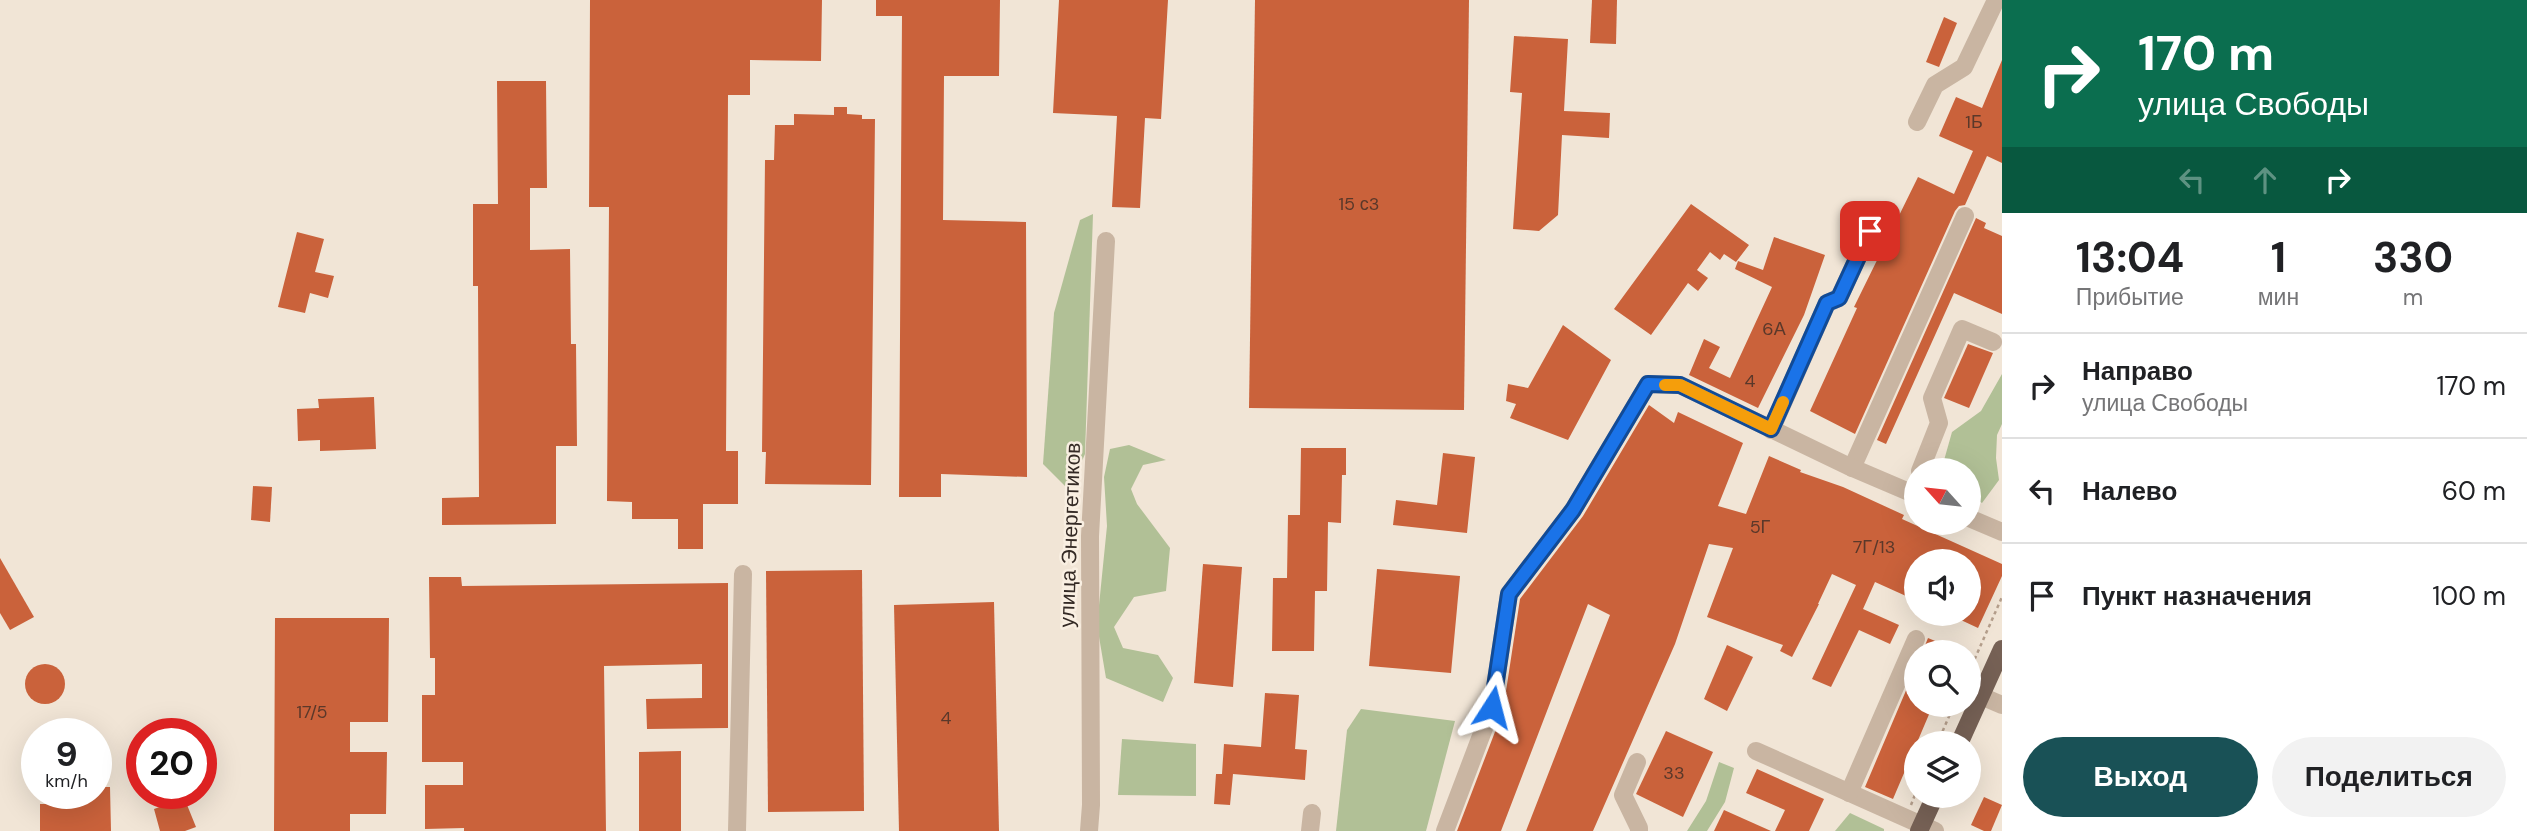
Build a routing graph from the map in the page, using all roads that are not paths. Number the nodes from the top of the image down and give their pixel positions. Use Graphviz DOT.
graph roads {
  1 [pos="1996,0"];
  2 [pos="1917,122"];
  3 [pos="1965,216"];
  4 [pos="1870,231"];
  5 [pos="1107,241"];
  6 [pos="1993,342"];
  7 [pos="1771,429"];
  8 [pos="1925,458"];
  9 [pos="1852,468"];
  10 [pos="1904,486"];
  11 [pos="1981,523"];
  12 [pos="2002,532"];
  13 [pos="743,574"];
  14 [pos="1916,639"];
  15 [pos="2002,649"];
  16 [pos="1981,694"];
  17 [pos="1981,696"];
  18 [pos="2002,705"];
  19 [pos="1756,751"];
  20 [pos="1637,762"];
  21 [pos="1849,793"];
  22 [pos="1931,808"];
  23 [pos="1925,829"];
  24 [pos="737,831"];
  25 [pos="1089,831"];
  26 [pos="1446,831"];
  27 [pos="1639,831"];
  1 -- 2 [label="street"];
  3 -- 9 [label="street"];
  4 -- 7 [label="street"];
  5 -- 25 [label="street, улица Энергетиков"];
  6 -- 8 [label="street"];
  7 -- 9 [label="street"];
  7 -- 26 [label="street"];
  9 -- 10 [label="street"];
  11 -- 12 [label="street"];
  13 -- 24 [label="street"];
  14 -- 21 [label="street"];
  15 -- 16 [label="main road"];
  17 -- 18 [label="street"];
  19 -- 21 [label="street"];
  20 -- 27 [label="street"];
  21 -- 23 [label="street"];
  22 -- 23 [label="main road"];
}
